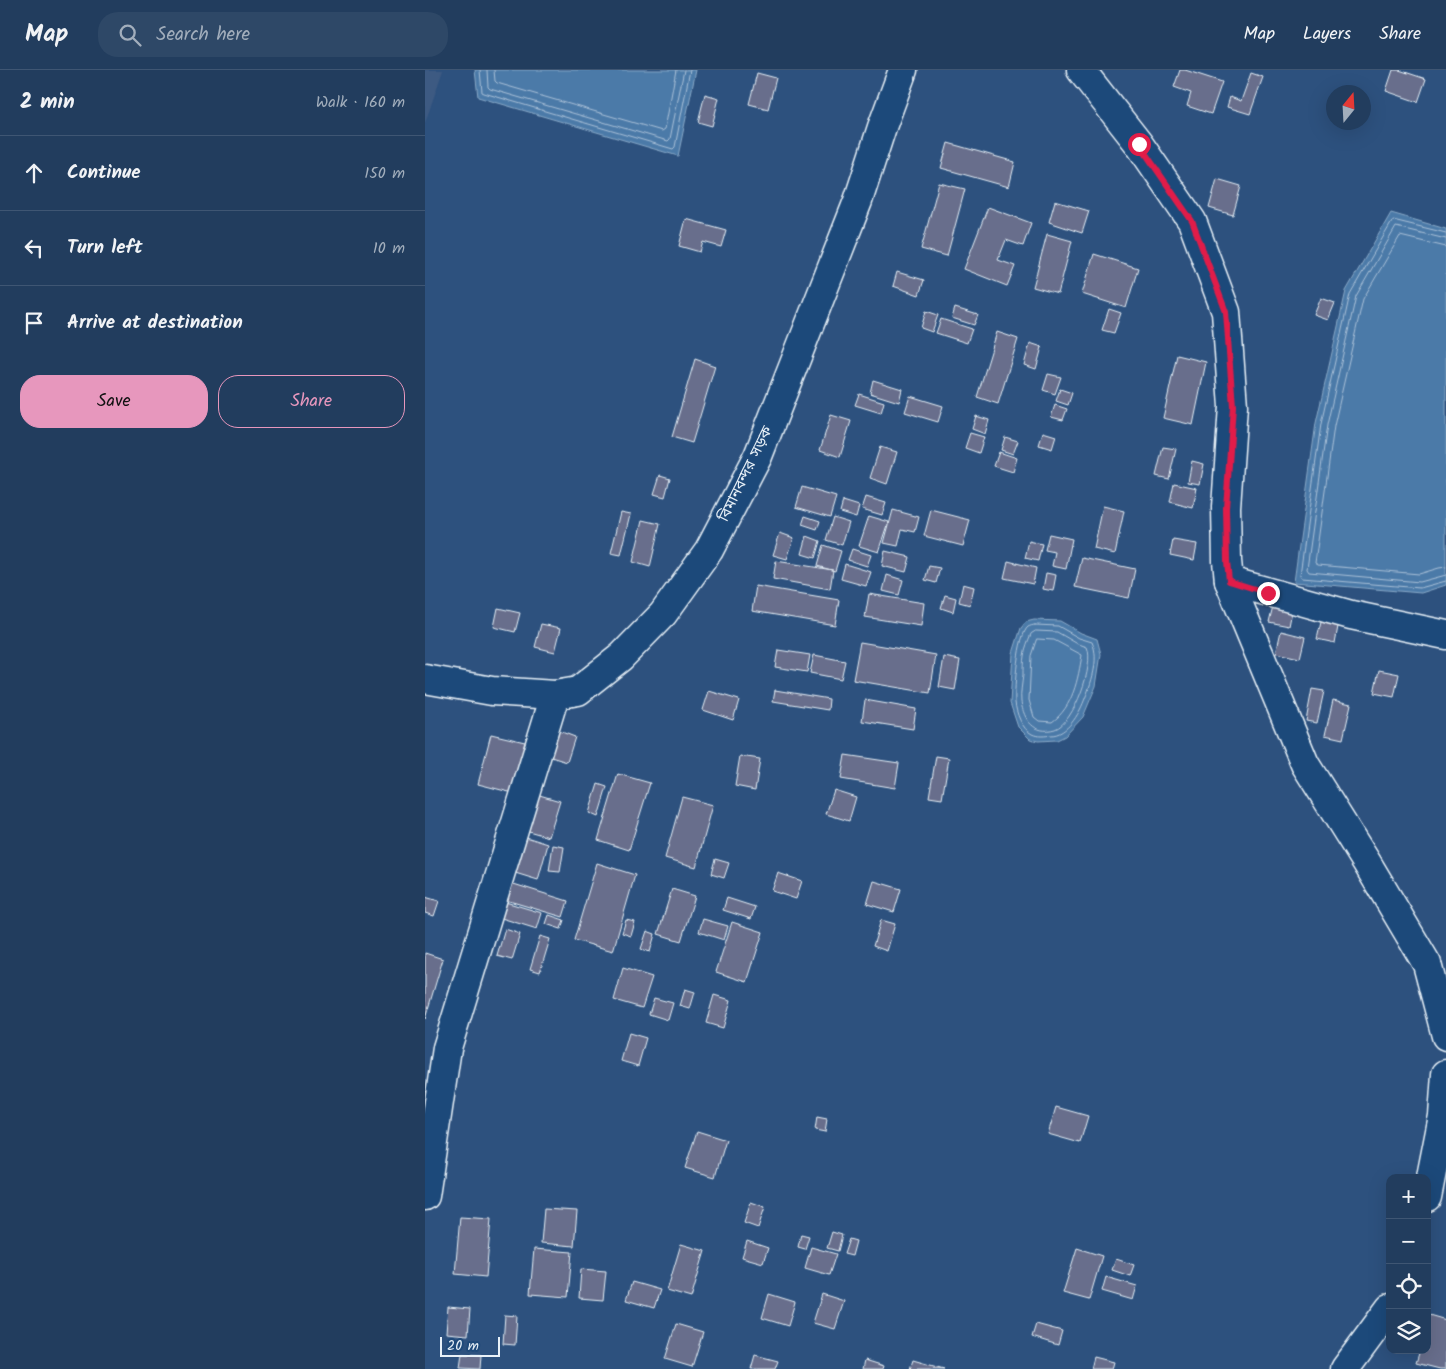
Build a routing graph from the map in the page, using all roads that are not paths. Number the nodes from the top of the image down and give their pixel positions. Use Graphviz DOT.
graph roads {
  1 [pos="903,70"];
  2 [pos="1081,70"];
  3 [pos="1229,581"];
  4 [pos="1446,635"];
  5 [pos="425,679"];
  6 [pos="555,695"];
  7 [pos="1446,1036"];
  8 [pos="1446,1074"];
  9 [pos="1431,1177"];
  10 [pos="425,1196"];
  11 [pos="1389,1309"];
  12 [pos="1345,1369"];
  1 -- 6 [label="main road, বিমানবন্দর সড়ক"];
  2 -- 3 [label="main road"];
  3 -- 4 [label="main road"];
  3 -- 7 [label="main road"];
  5 -- 6 [label="main road, বিমানবন্দর সড়ক"];
  6 -- 10 [label="main road"];
  8 -- 9 [label="main road"];
  11 -- 12 [label="main road"];
}
